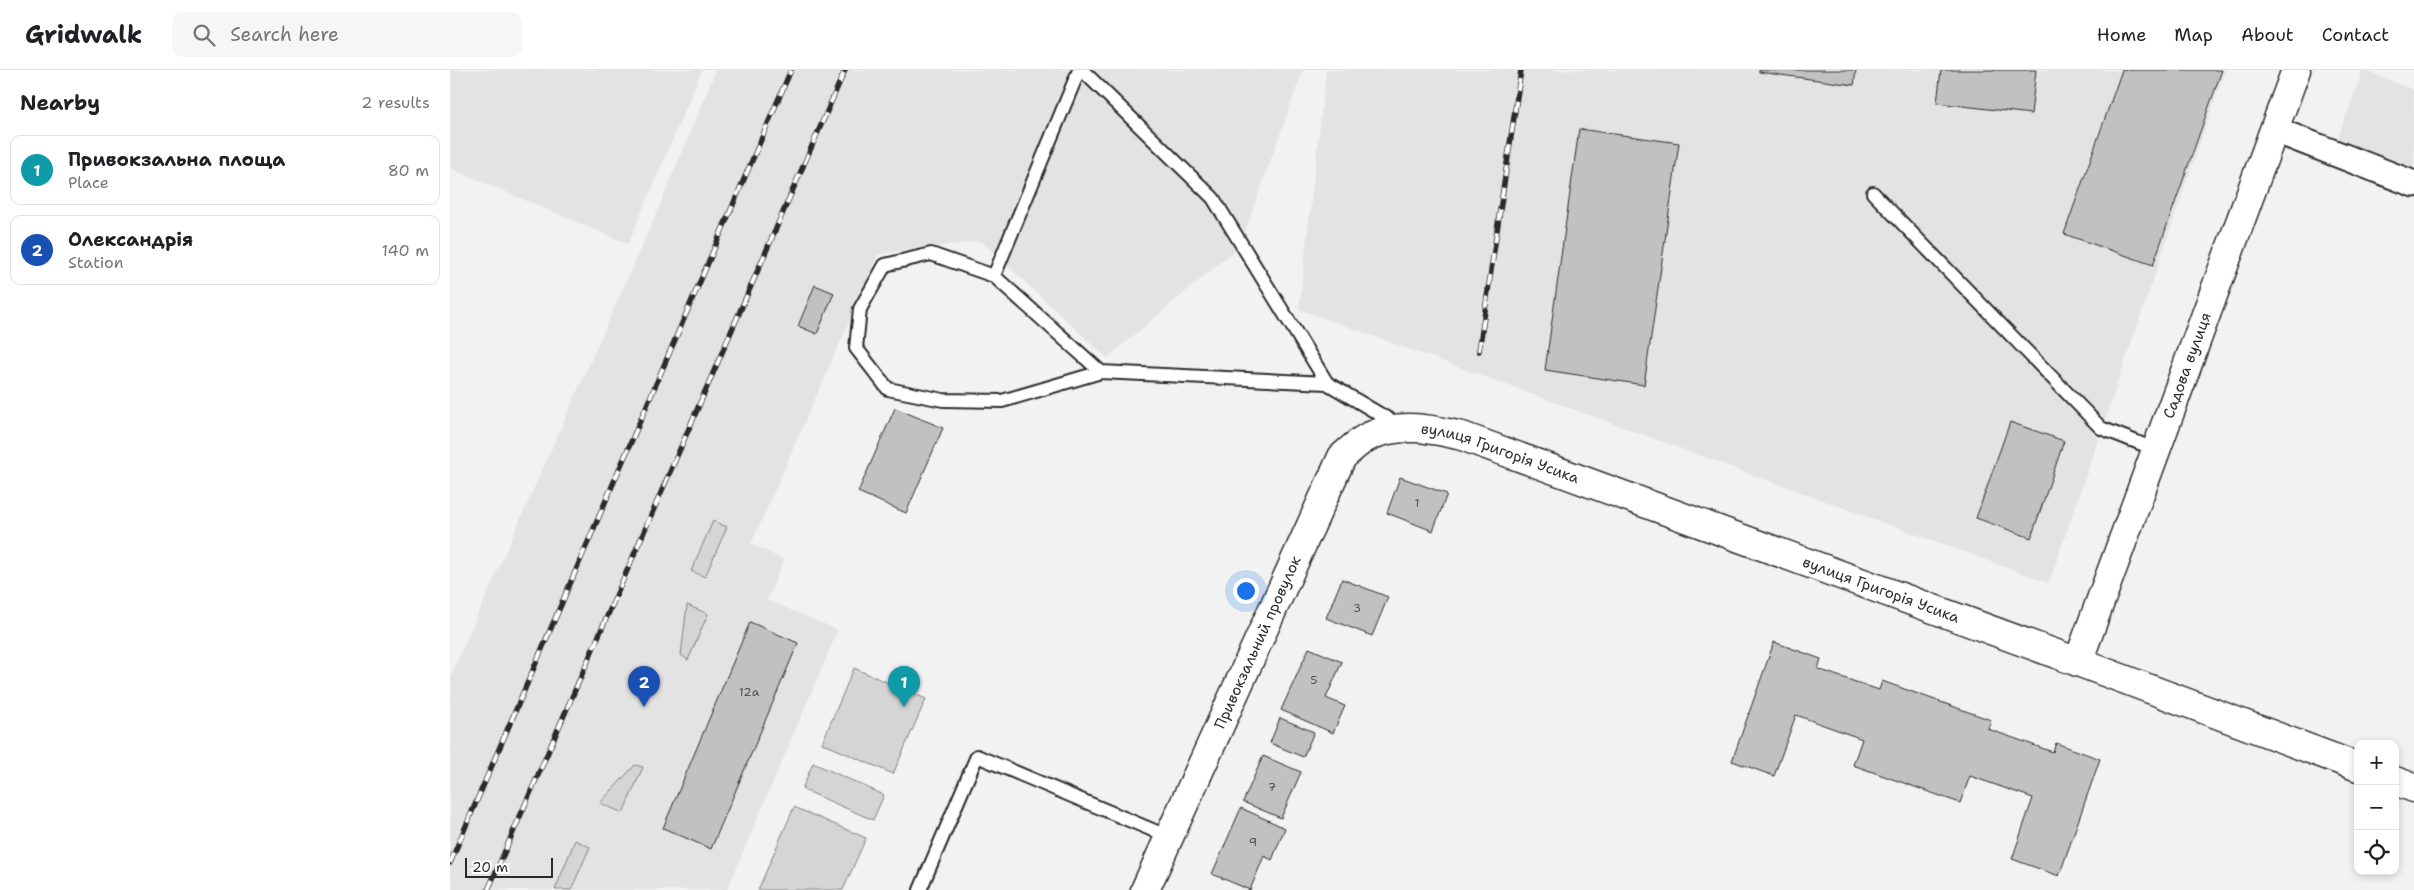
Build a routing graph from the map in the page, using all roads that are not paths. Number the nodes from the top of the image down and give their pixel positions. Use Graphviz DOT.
graph roads {
  1 [pos="1080,70"];
  2 [pos="2296,70"];
  3 [pos="2275,130"];
  4 [pos="2414,184"];
  5 [pos="1874,193"];
  6 [pos="994,276"];
  7 [pos="1101,372"];
  8 [pos="1327,384"];
  9 [pos="1402,428"];
  10 [pos="2156,450"];
  11 [pos="2078,662"];
  12 [pos="2354,766"];
  13 [pos="2399,782"];
  14 [pos="2414,788"];
  15 [pos="1169,837"];
  16 [pos="920,890"];
  17 [pos="1145,890"];
  1 -- 6 [label="lane"];
  1 -- 8 [label="lane"];
  2 -- 3 [label="street, Садова вулиця"];
  3 -- 4 [label="street"];
  3 -- 10 [label="street, Садова вулиця"];
  5 -- 10 [label="lane"];
  6 -- 7 [label="lane"];
  6 -- 7 [label="lane"];
  7 -- 8 [label="lane"];
  8 -- 9 [label="lane"];
  9 -- 11 [label="street, вулиця Григорія Усика"];
  9 -- 15 [label="street, Привокзальний провулок"];
  10 -- 11 [label="street, Садова вулиця"];
  11 -- 12 [label="street, вулиця Григорія Усика"];
  13 -- 14 [label="street"];
  15 -- 16 [label="lane"];
  15 -- 17 [label="street, Привокзальний провулок"];
}
